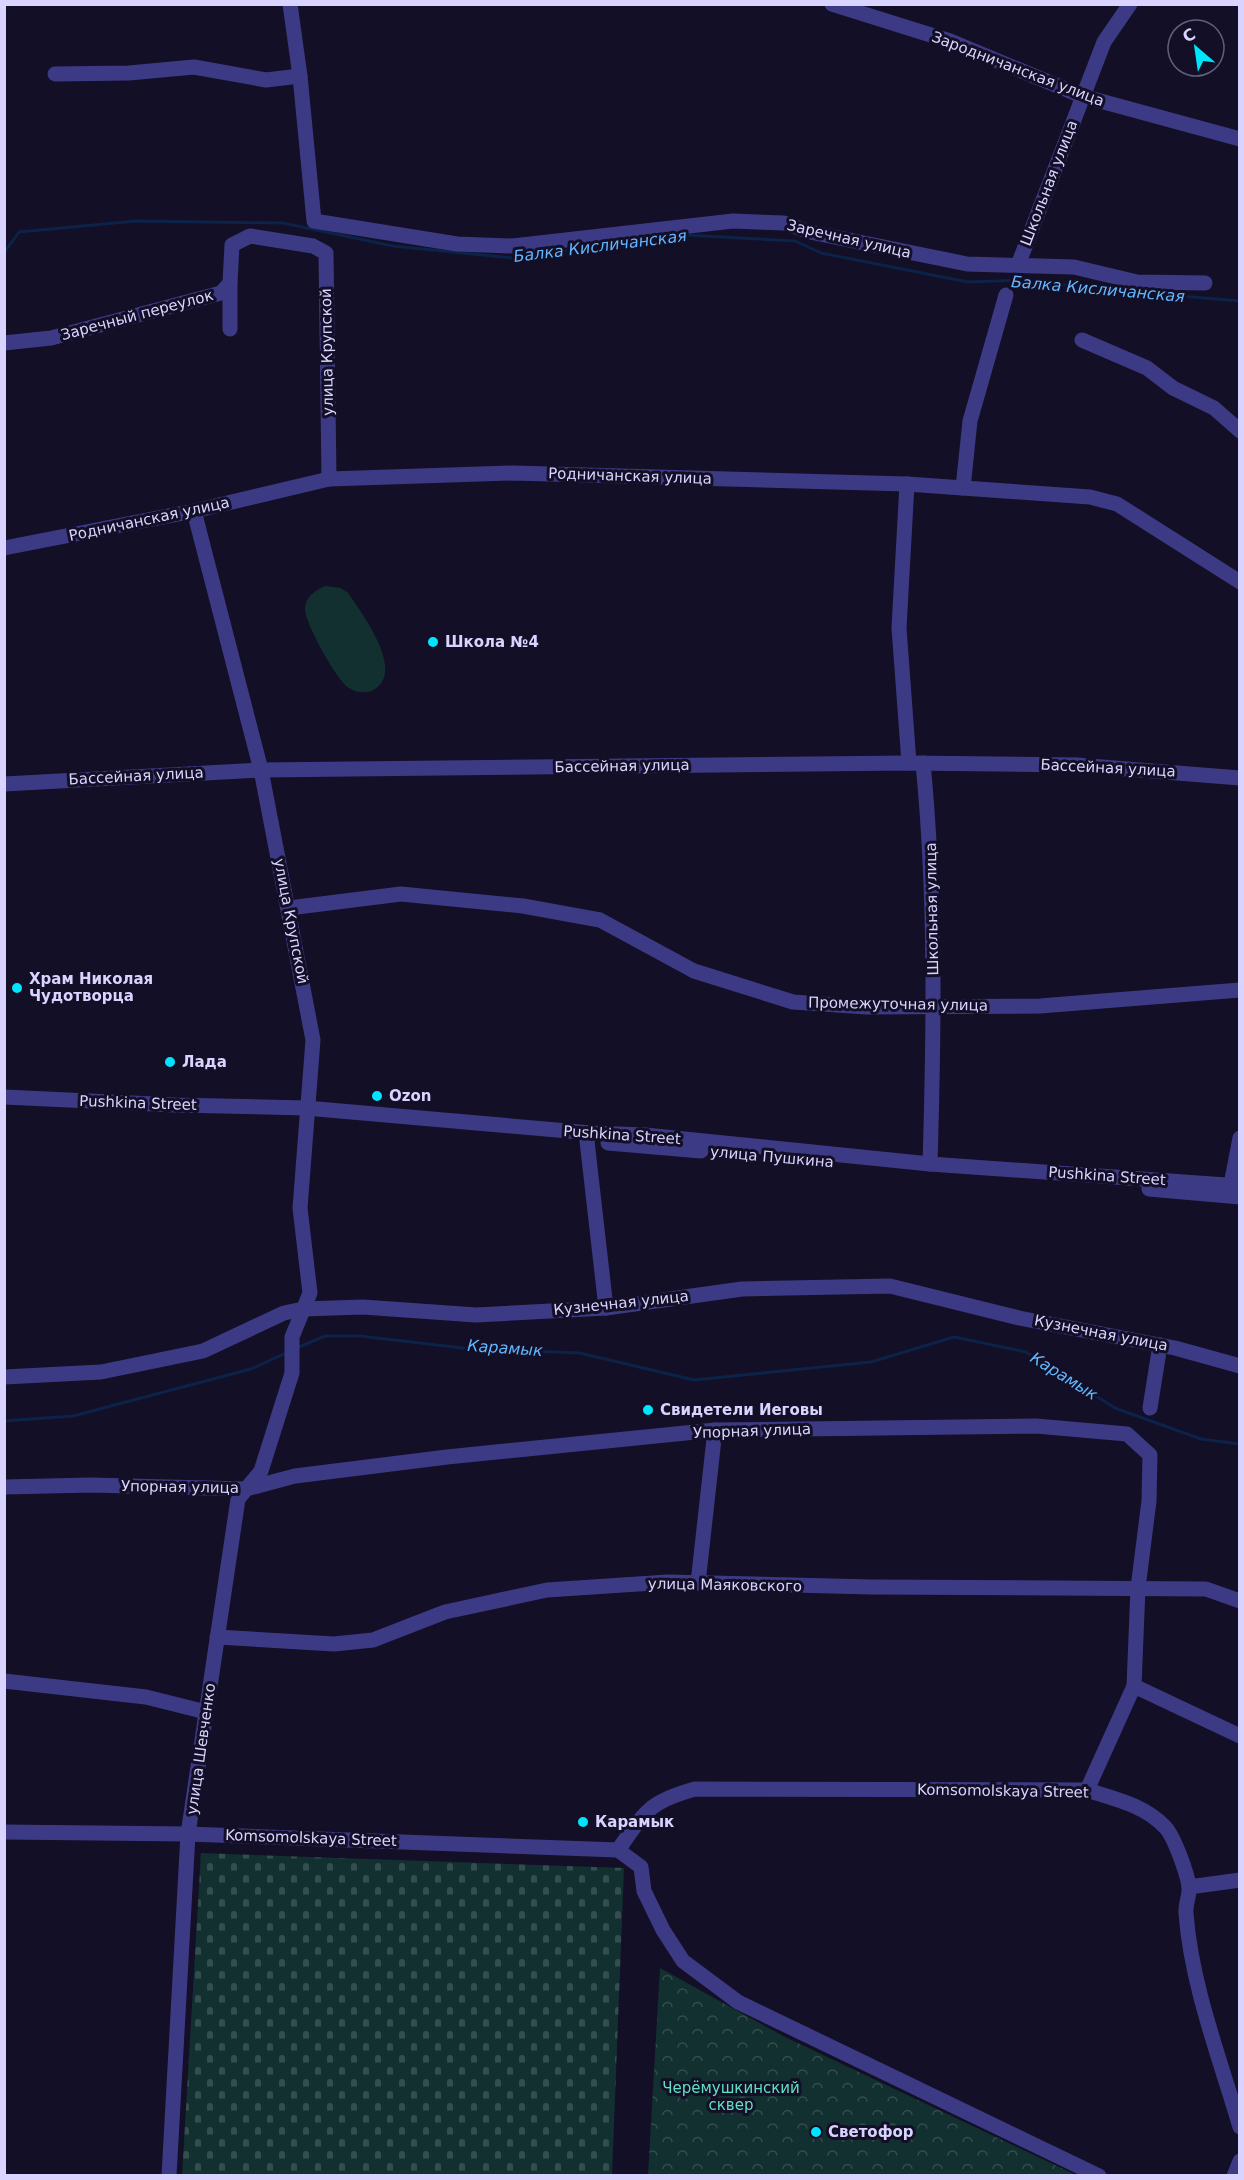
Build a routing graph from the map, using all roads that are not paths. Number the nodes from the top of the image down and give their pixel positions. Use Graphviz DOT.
graph roads {
  1 [pos="290,4"];
  2 [pos="832,4"];
  3 [pos="1130,4"];
  4 [pos="55,74"];
  5 [pos="300,76"];
  6 [pos="1082,96"];
  7 [pos="1239,139"];
  8 [pos="299,244"];
  9 [pos="1018,266"];
  10 [pos="230,282"];
  11 [pos="1205,283"];
  12 [pos="1006,295"];
  13 [pos="230,329"];
  14 [pos="1082,340"];
  15 [pos="4,343"];
  16 [pos="1239,431"];
  17 [pos="329,479"];
  18 [pos="907,484"];
  19 [pos="963,488"];
  20 [pos="194,511"];
  21 [pos="4,548"];
  22 [pos="1239,582"];
  23 [pos="916,763"];
  24 [pos="261,770"];
  25 [pos="1239,778"];
  26 [pos="4,784"];
  27 [pos="289,908"];
  28 [pos="1239,990"];
  29 [pos="934,1006"];
  30 [pos="4,1097"];
  31 [pos="306,1108"];
  32 [pos="589,1137"];
  33 [pos="1239,1138"];
  34 [pos="930,1164"];
  35 [pos="1237,1189"];
  36 [pos="606,1308"];
  37 [pos="303,1309"];
  38 [pos="292,1337"];
  39 [pos="1160,1345"];
  40 [pos="1239,1366"];
  41 [pos="4,1377"];
  42 [pos="1150,1408"];
  43 [pos="715,1430"];
  44 [pos="4,1487"];
  45 [pos="246,1489"];
  46 [pos="698,1583"];
  47 [pos="1138,1588"];
  48 [pos="1239,1601"];
  49 [pos="217,1637"];
  50 [pos="4,1681"];
  51 [pos="1134,1686"];
  52 [pos="206,1712"];
  53 [pos="1239,1736"];
  54 [pos="1087,1790"];
  55 [pos="4,1832"];
  56 [pos="188,1834"];
  57 [pos="618,1850"];
  58 [pos="1239,1880"];
  59 [pos="1189,1887"];
  60 [pos="1233,2081"];
  61 [pos="1239,2127"];
  62 [pos="1239,2161"];
  63 [pos="169,2175"];
  64 [pos="1100,2175"];
  65 [pos="1234,2175"];
  1 -- 5 [label="street"];
  2 -- 6 [label="street, Зародничанская улица"];
  3 -- 6 [label="street, Школьная улица"];
  4 -- 5 [label="street"];
  5 -- 9 [label="street, Заречная улица"];
  6 -- 7 [label="street, Зародничанская улица"];
  6 -- 9 [label="street, Школьная улица"];
  8 -- 10 [label="street, Заречный переулок"];
  8 -- 17 [label="street, улица Крупской"];
  9 -- 11 [label="street, Заречная улица"];
  10 -- 13 [label="street"];
  10 -- 15 [label="street, Заречный переулок"];
  12 -- 19 [label="street"];
  14 -- 16 [label="street"];
  17 -- 18 [label="street, Родничанская улица"];
  17 -- 20 [label="street, Родничанская улица"];
  18 -- 19 [label="street, Родничанская улица"];
  18 -- 23 [label="street, Школьная улица"];
  19 -- 22 [label="street, Родничанская улица"];
  20 -- 21 [label="street, Родничанская улица"];
  20 -- 24 [label="street, улица Крупской"];
  23 -- 24 [label="street, Бассейная улица"];
  23 -- 25 [label="street, Бассейная улица"];
  23 -- 29 [label="street, Школьная улица"];
  24 -- 26 [label="street, Бассейная улица"];
  24 -- 27 [label="street, улица Крупской"];
  27 -- 29 [label="street, Промежуточная улица"];
  27 -- 31 [label="street, улица Крупской"];
  28 -- 29 [label="street, Промежуточная улица"];
  29 -- 34 [label="street, Школьная улица"];
  30 -- 31 [label="street, Pushkina Street"];
  31 -- 32 [label="street, улица Пушкина"];
  31 -- 37 [label="street, улица Крупской"];
  32 -- 34 [label="street, Pushkina Street"];
  32 -- 35 [label="street, улица Пушкина"];
  32 -- 36 [label="street"];
  33 -- 35 [label="street"];
  34 -- 35 [label="street, Pushkina Street"];
  36 -- 37 [label="street, Кузнечная улица"];
  36 -- 39 [label="street, Кузнечная улица"];
  37 -- 38 [label="street, улица Крупской"];
  37 -- 41 [label="street, Кузнечная улица"];
  38 -- 45 [label="street, улица Шевченко"];
  39 -- 40 [label="street, Кузнечная улица"];
  39 -- 42 [label="street"];
  43 -- 45 [label="street, Упорная улица"];
  43 -- 46 [label="street"];
  43 -- 47 [label="street, Упорная улица"];
  44 -- 45 [label="street, Упорная улица"];
  45 -- 49 [label="street, улица Шевченко"];
  46 -- 47 [label="street, улица Маяковского"];
  46 -- 49 [label="street, улица Маяковского"];
  47 -- 48 [label="street, улица Маяковского"];
  47 -- 51 [label="street, Упорная улица"];
  49 -- 52 [label="street, улица Шевченко"];
  50 -- 52 [label="street"];
  51 -- 53 [label="street"];
  51 -- 54 [label="street, Упорная улица"];
  52 -- 56 [label="street, улица Шевченко"];
  54 -- 57 [label="street, Komsomolskaya Street"];
  54 -- 59 [label="street, Komsomolskaya Street"];
  55 -- 56 [label="street, Komsomolskaya Street"];
  56 -- 57 [label="street, Komsomolskaya Street"];
  56 -- 63 [label="street, улица Шевченко"];
  57 -- 64 [label="street"];
  58 -- 59 [label="street"];
  59 -- 60 [label="street, Komsomolskaya Street"];
  60 -- 61 [label="street, Komsomolskaya Street"];
  62 -- 65 [label="street"];
}
